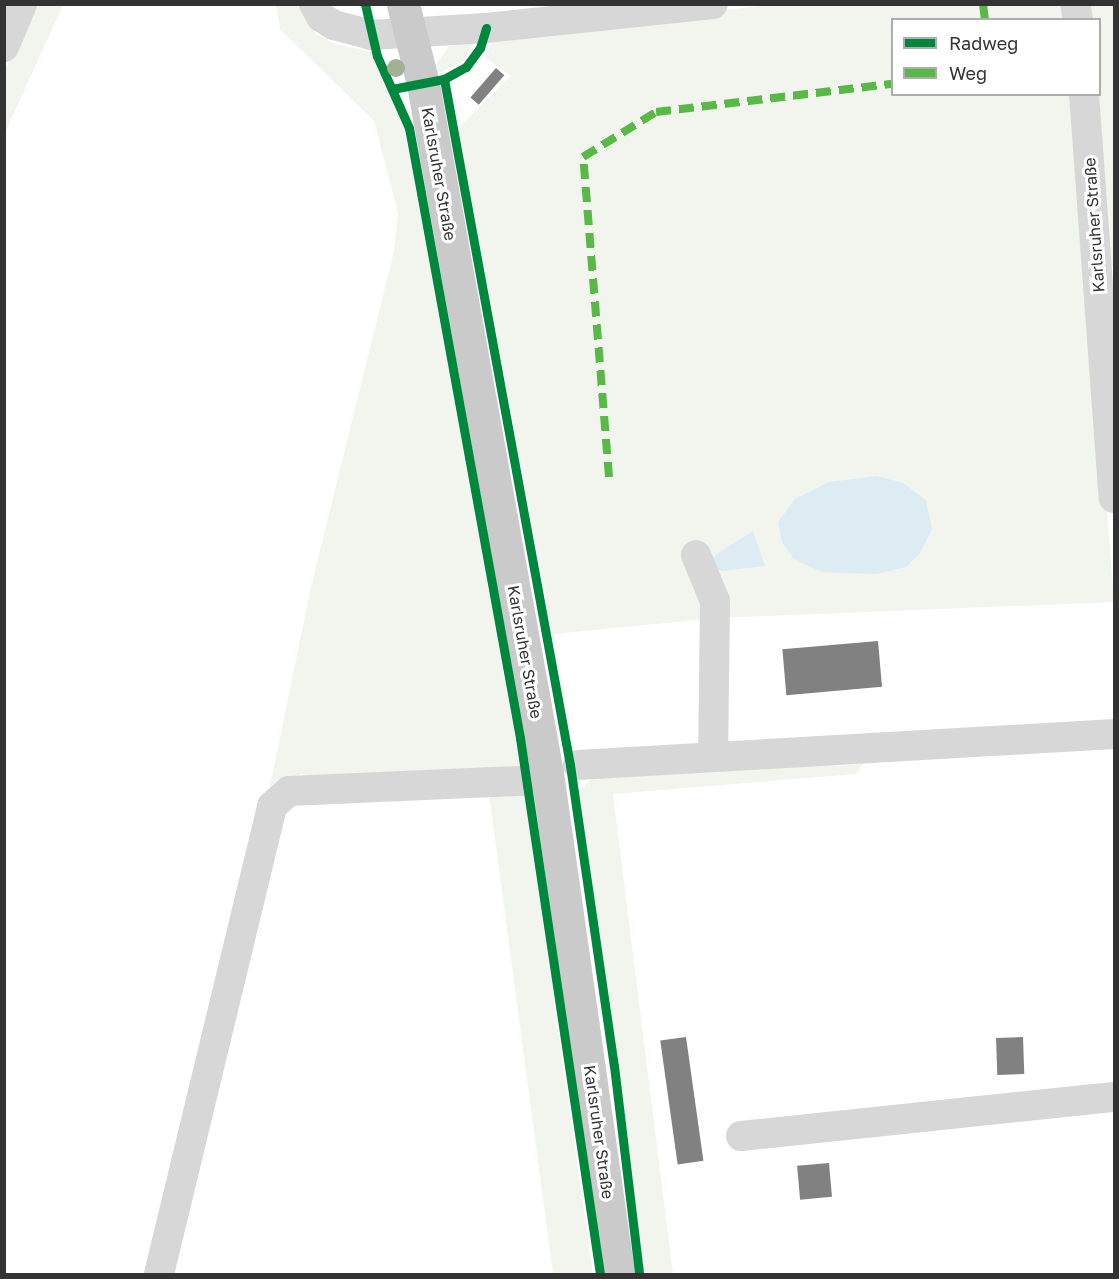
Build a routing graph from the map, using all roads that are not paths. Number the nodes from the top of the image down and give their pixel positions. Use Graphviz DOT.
graph roads {
  1 [pos="22,4"];
  2 [pos="314,4"];
  3 [pos="713,4"];
  4 [pos="410,14"];
  5 [pos="4,47"];
  6 [pos="1084,96"];
  7 [pos="1114,498"];
  8 [pos="696,555"];
  9 [pos="1114,734"];
  10 [pos="713,756"];
  11 [pos="578,765"];
  12 [pos="547,773"];
  13 [pos="1114,1096"];
  14 [pos="741,1136"];
  15 [pos="159,1275"];
  16 [pos="618,1275"];
  1 -- 5 [label="lane"];
  2 -- 4 [label="lane"];
  3 -- 4 [label="lane"];
  4 -- 12 [label="main road, Karlsruher Straße"];
  6 -- 7 [label="lane, Karlsruher Straße"];
  8 -- 10 [label="lane"];
  9 -- 10 [label="lane"];
  10 -- 11 [label="lane"];
  12 -- 15 [label="lane"];
  12 -- 16 [label="main road, Karlsruher Straße"];
  13 -- 14 [label="lane"];
}
